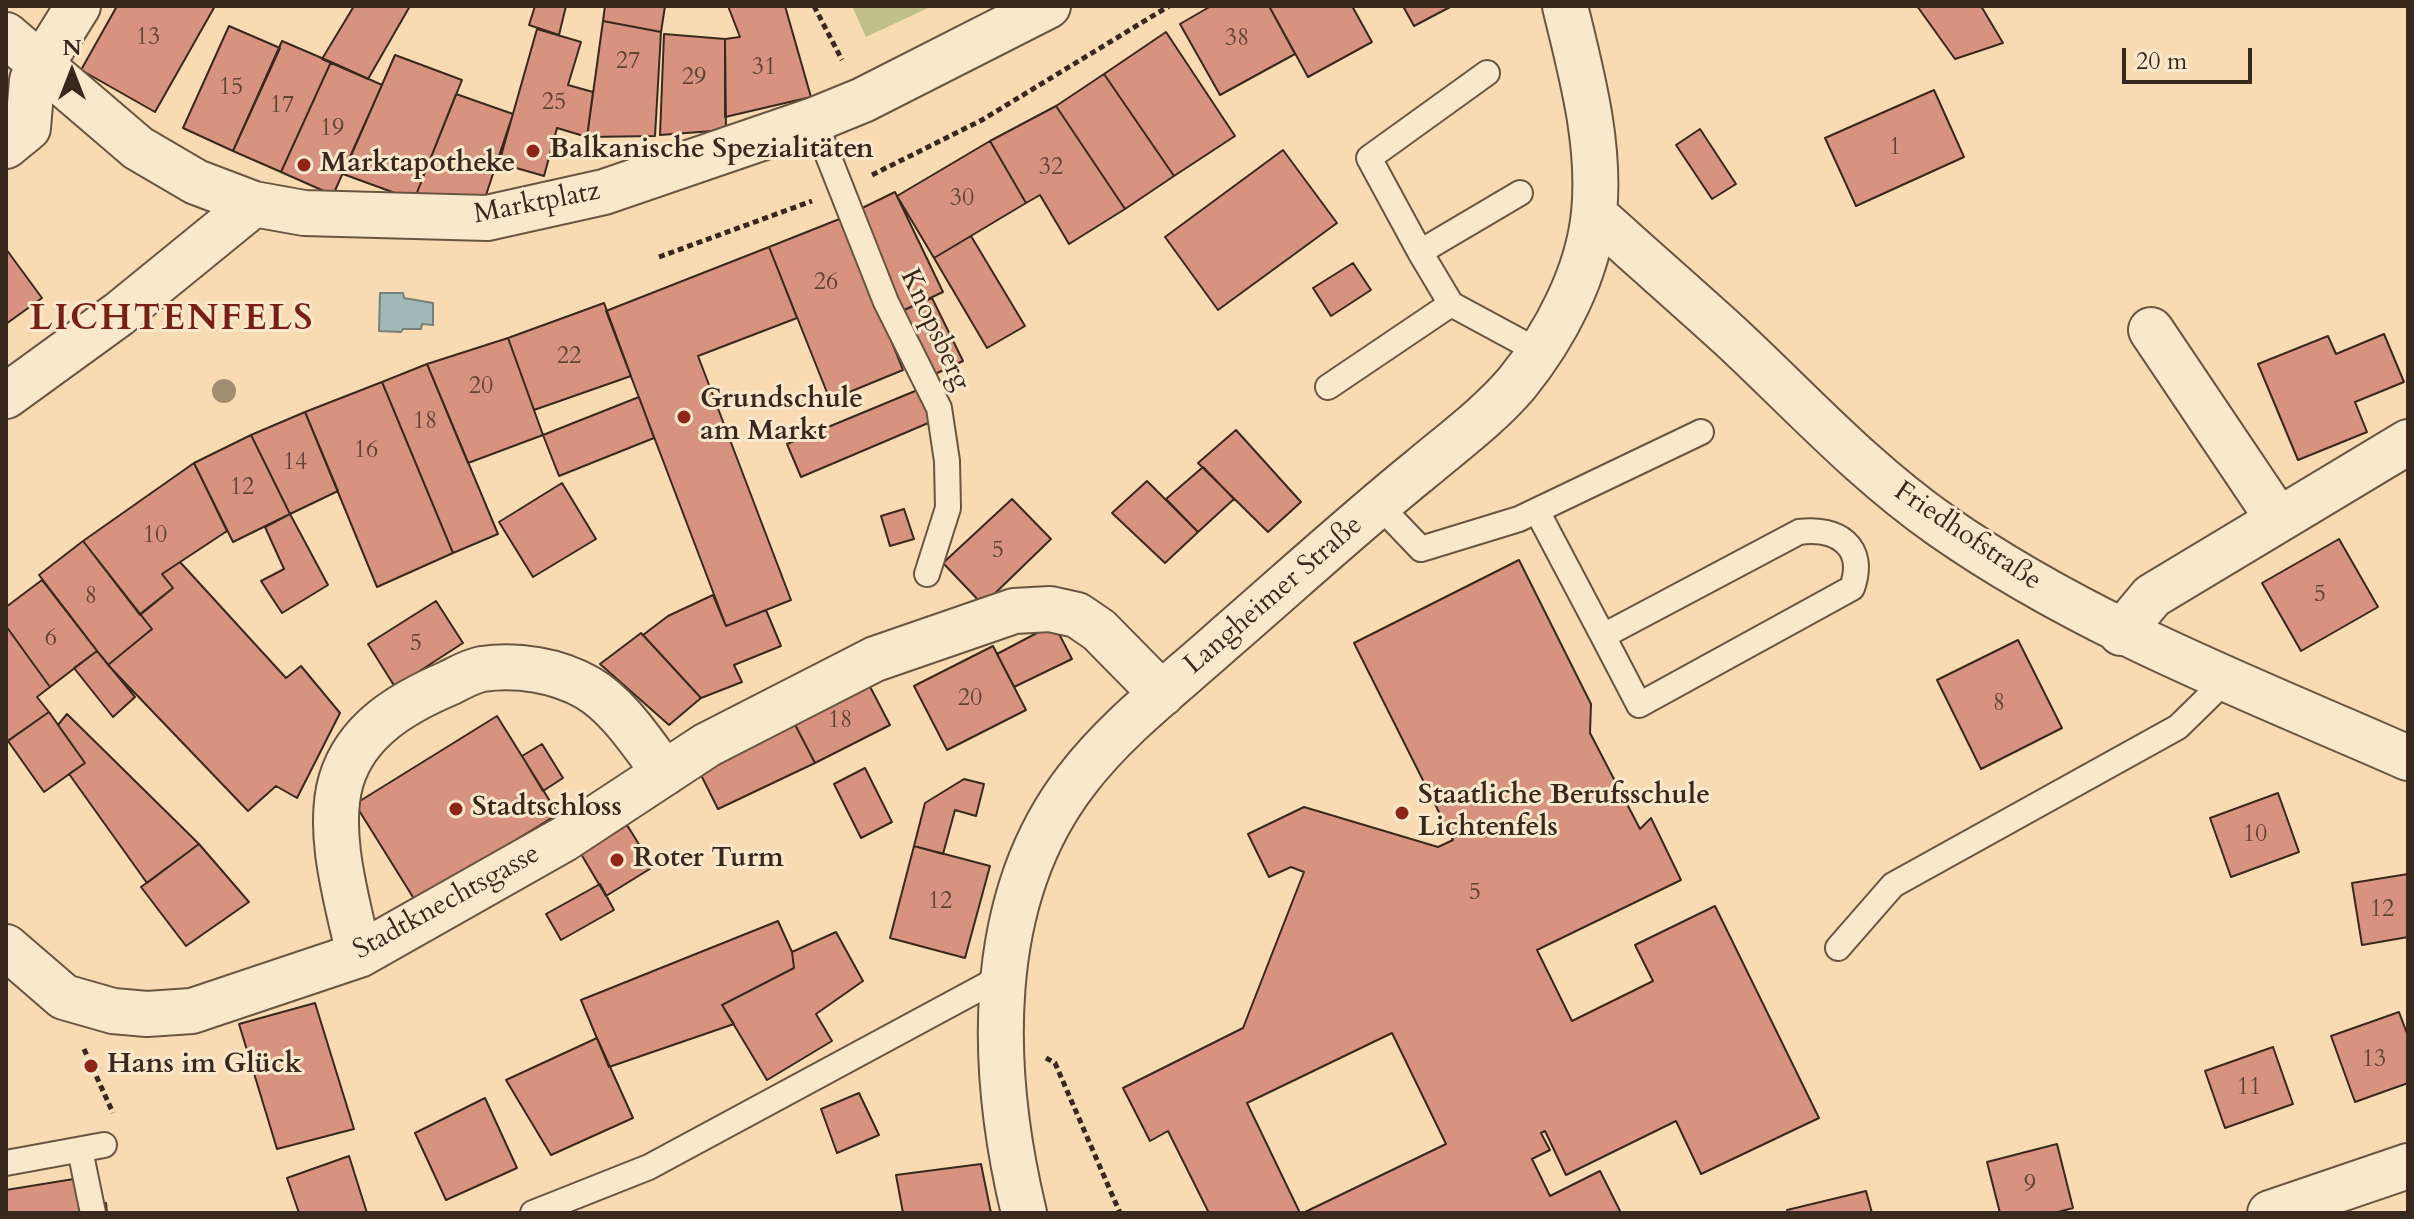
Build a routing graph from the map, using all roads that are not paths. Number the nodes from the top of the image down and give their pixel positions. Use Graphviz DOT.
graph roads {
  1 [pos="78,6"];
  2 [pos="1048,6"];
  3 [pos="1565,6"];
  4 [pos="6,35"];
  5 [pos="41,67"];
  6 [pos="1487,73"];
  7 [pos="814,120"];
  8 [pos="6,146"];
  9 [pos="1520,193"];
  10 [pos="254,204"];
  11 [pos="1594,214"];
  12 [pos="1420,252"];
  13 [pos="1451,304"];
  14 [pos="2151,330"];
  15 [pos="1538,351"];
  16 [pos="1328,387"];
  17 [pos="6,396"];
  18 [pos="1701,432"];
  19 [pos="2408,442"];
  20 [pos="1378,504"];
  21 [pos="1537,511"];
  22 [pos="2278,519"];
  23 [pos="927,574"];
  24 [pos="2121,633"];
  25 [pos="1603,636"];
  26 [pos="2227,679"];
  27 [pos="1162,694"];
  28 [pos="2408,758"];
  29 [pos="665,773"];
  30 [pos="6,947"];
  31 [pos="1838,948"];
  32 [pos="359,955"];
  33 [pos="1003,976"];
  34 [pos="6,1163"];
  35 [pos="2408,1166"];
  36 [pos="93,1213"];
  37 [pos="533,1213"];
  38 [pos="1024,1213"];
  39 [pos="2270,1213"];
  1 -- 5 [label="street"];
  2 -- 7 [label="street, Marktplatz"];
  3 -- 11 [label="street, Langheimer Straße"];
  4 -- 5 [label="street, Marktplatz"];
  5 -- 8 [label="street"];
  5 -- 10 [label="street, Marktplatz"];
  6 -- 12 [label="lane"];
  7 -- 10 [label="street, Marktplatz"];
  7 -- 23 [label="lane, Knopsberg"];
  9 -- 12 [label="lane"];
  10 -- 17 [label="street"];
  11 -- 15 [label="street, Langheimer Straße"];
  11 -- 24 [label="street, Friedhofstraße"];
  12 -- 13 [label="lane"];
  13 -- 15 [label="lane"];
  13 -- 16 [label="lane"];
  14 -- 22 [label="street"];
  15 -- 20 [label="street, Langheimer Straße"];
  18 -- 21 [label="lane"];
  19 -- 22 [label="street"];
  20 -- 21 [label="lane"];
  20 -- 27 [label="street, Langheimer Straße"];
  21 -- 25 [label="lane"];
  22 -- 24 [label="street"];
  24 -- 26 [label="street, Friedhofstraße"];
  25 -- 25 [label="lane"];
  26 -- 28 [label="street, Friedhofstraße"];
  26 -- 31 [label="lane"];
  27 -- 29 [label="street, Stadtknechtsgasse"];
  27 -- 33 [label="street, Langheimer Straße"];
  29 -- 32 [label="street, Stadtknechtsgasse"];
  29 -- 32 [label="street"];
  30 -- 32 [label="street, Stadtknechtsgasse"];
  33 -- 37 [label="lane"];
  33 -- 38 [label="street, Langheimer Straße"];
  34 -- 36 [label="lane"];
  35 -- 39 [label="street"];
}
